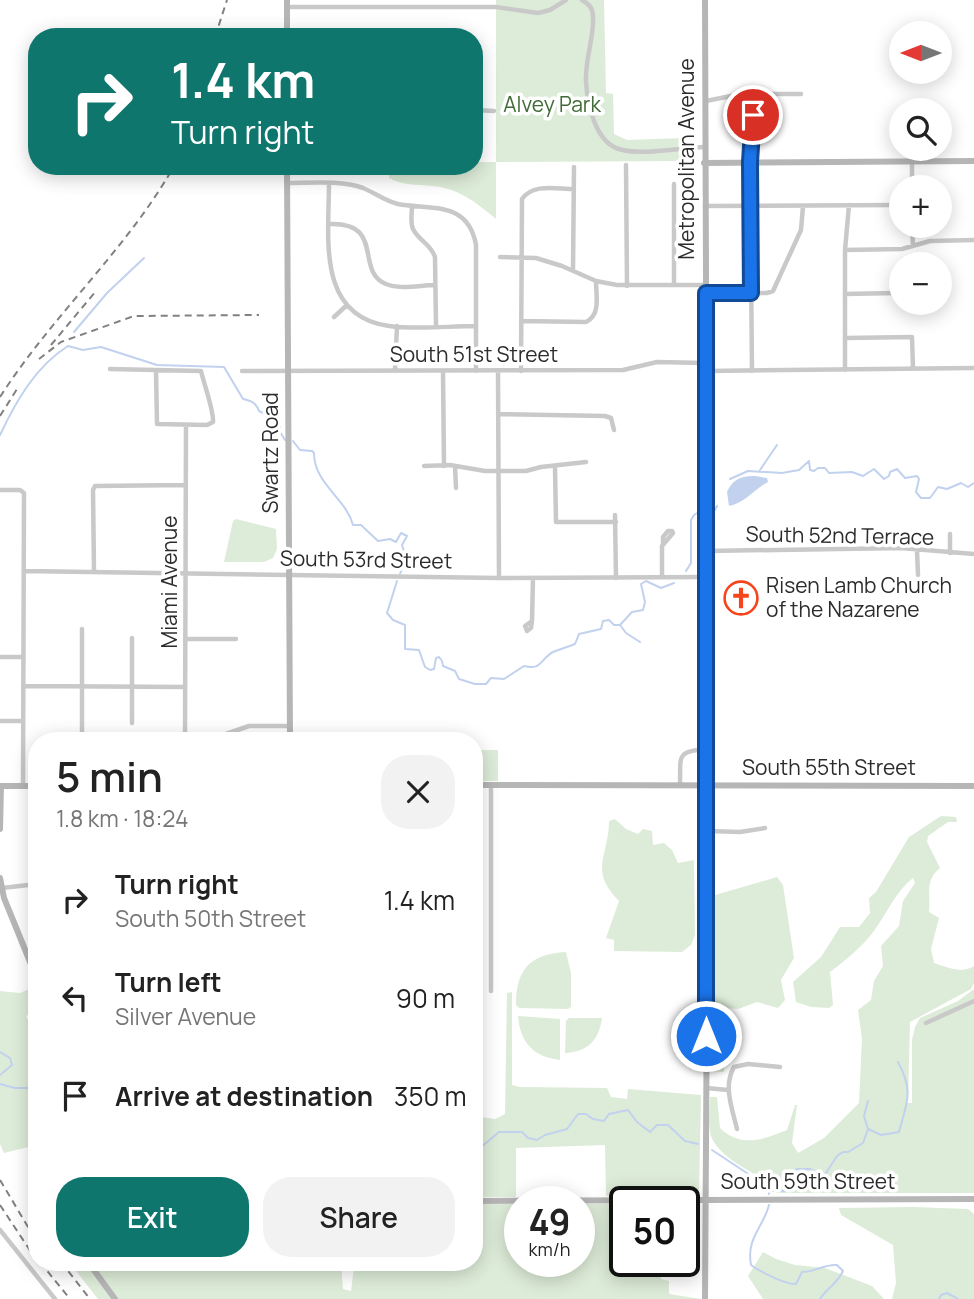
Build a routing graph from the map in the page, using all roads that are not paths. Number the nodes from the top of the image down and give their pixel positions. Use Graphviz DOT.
graph roads {
  1 [pos="566,0"];
  2 [pos="582,0"];
  3 [pos="705,0"];
  4 [pos="287,3"];
  5 [pos="287,28"];
  6 [pos="801,94"];
  7 [pos="705,101"];
  8 [pos="483,110"];
  9 [pos="494,111"];
  10 [pos="753,115"];
  11 [pos="705,146"];
  12 [pos="974,161"];
  13 [pos="750,162"];
  14 [pos="912,162"];
  15 [pos="705,163"];
  16 [pos="626,165"];
  17 [pos="574,167"];
  18 [pos="287,175"];
  19 [pos="912,175"];
  20 [pos="287,183"];
  21 [pos="329,183"];
  22 [pos="674,184"];
  23 [pos="573,189"];
  24 [pos="849,205"];
  25 [pos="889,205"];
  26 [pos="412,206"];
  27 [pos="705,206"];
  28 [pos="751,206"];
  29 [pos="803,206"];
  30 [pos="329,224"];
  31 [pos="912,238"];
  32 [pos="974,240"];
  33 [pos="912,246"];
  34 [pos="845,250"];
  35 [pos="500,257"];
  36 [pos="521,257"];
  37 [pos="573,271"];
  38 [pos="596,281"];
  39 [pos="435,285"];
  40 [pos="674,285"];
  41 [pos="705,285"];
  42 [pos="627,286"];
  43 [pos="706,293"];
  44 [pos="751,293"];
  45 [pos="889,293"];
  46 [pos="845,294"];
  47 [pos="346,305"];
  48 [pos="334,317"];
  49 [pos="521,321"];
  50 [pos="397,326"];
  51 [pos="436,326"];
  52 [pos="476,326"];
  53 [pos="846,338"];
  54 [pos="705,367"];
  55 [pos="913,368"];
  56 [pos="974,368"];
  57 [pos="110,369"];
  58 [pos="752,370"];
  59 [pos="845,370"];
  60 [pos="156,371"];
  61 [pos="242,371"];
  62 [pos="288,371"];
  63 [pos="396,371"];
  64 [pos="443,371"];
  65 [pos="476,371"];
  66 [pos="498,371"];
  67 [pos="521,371"];
  68 [pos="498,415"];
  69 [pos="186,425"];
  70 [pos="614,430"];
  71 [pos="586,462"];
  72 [pos="424,466"];
  73 [pos="444,466"];
  74 [pos="455,466"];
  75 [pos="555,467"];
  76 [pos="497,471"];
  77 [pos="186,485"];
  78 [pos="456,488"];
  79 [pos="1,489"];
  80 [pos="950,534"];
  81 [pos="663,543"];
  82 [pos="706,551"];
  83 [pos="917,551"];
  84 [pos="950,553"];
  85 [pos="974,554"];
  86 [pos="24,571"];
  87 [pos="94,572"];
  88 [pos="185,572"];
  89 [pos="289,575"];
  90 [pos="918,575"];
  91 [pos="662,577"];
  92 [pos="706,577"];
  93 [pos="499,578"];
  94 [pos="533,578"];
  95 [pos="616,578"];
  96 [pos="532,621"];
  97 [pos="82,629"];
  98 [pos="132,638"];
  99 [pos="185,639"];
  100 [pos="236,639"];
  101 [pos="0,657"];
  102 [pos="23,657"];
  103 [pos="23,686"];
  104 [pos="82,687"];
  105 [pos="132,687"];
  106 [pos="185,687"];
  107 [pos="22,720"];
  108 [pos="0,721"];
  109 [pos="132,723"];
  110 [pos="290,726"];
  111 [pos="82,732"];
  112 [pos="185,732"];
  113 [pos="230,732"];
  114 [pos="290,732"];
  115 [pos="708,749"];
  116 [pos="483,785"];
  117 [pos="491,785"];
  118 [pos="680,785"];
  119 [pos="707,785"];
  120 [pos="0,786"];
  121 [pos="23,786"];
  122 [pos="28,786"];
  123 [pos="974,786"];
  124 [pos="0,800"];
  125 [pos="765,828"];
  126 [pos="0,829"];
  127 [pos="708,831"];
  128 [pos="0,878"];
  129 [pos="28,885"];
  130 [pos="2,888"];
  131 [pos="28,956"];
  132 [pos="491,991"];
  133 [pos="974,1001"];
  134 [pos="926,1023"];
  135 [pos="780,1067"];
  136 [pos="706,1088"];
  137 [pos="728,1090"];
  138 [pos="737,1129"];
  139 [pos="705,1199"];
  140 [pos="974,1199"];
  141 [pos="483,1200"];
  142 [pos="0,1230"];
  143 [pos="28,1265"];
  144 [pos="33,1271"];
  145 [pos="95,1271"];
  146 [pos="55,1299"];
  147 [pos="116,1299"];
  148 [pos="705,1299"];
  1 -- 4 [label="street"];
  2 -- 11 [label="street"];
  3 -- 7 [label="main road, Metropolitan Avenue"];
  4 -- 5 [label="main road"];
  6 -- 7 [label="street"];
  7 -- 11 [label="main road, Metropolitan Avenue"];
  8 -- 9 [label="street"];
  10 -- 13 [label="street"];
  11 -- 15 [label="main road, Metropolitan Avenue"];
  12 -- 14 [label="main road"];
  13 -- 14 [label="main road"];
  13 -- 15 [label="main road"];
  13 -- 28 [label="street"];
  14 -- 19 [label="street"];
  15 -- 27 [label="main road, Metropolitan Avenue"];
  16 -- 42 [label="street"];
  17 -- 23 [label="street"];
  18 -- 20 [label="main road, Swartz Road"];
  20 -- 21 [label="street"];
  20 -- 62 [label="main road, Swartz Road"];
  21 -- 26 [label="street"];
  21 -- 30 [label="street"];
  22 -- 40 [label="street"];
  23 -- 36 [label="street"];
  23 -- 37 [label="street"];
  24 -- 25 [label="street"];
  24 -- 29 [label="street"];
  24 -- 34 [label="street"];
  26 -- 39 [label="street"];
  26 -- 52 [label="street"];
  27 -- 28 [label="street"];
  27 -- 41 [label="main road, Metropolitan Avenue"];
  28 -- 29 [label="street"];
  28 -- 44 [label="street"];
  29 -- 44 [label="street"];
  30 -- 39 [label="street"];
  30 -- 47 [label="street"];
  31 -- 33 [label="street"];
  32 -- 33 [label="street"];
  33 -- 34 [label="street"];
  34 -- 46 [label="street"];
  35 -- 36 [label="street"];
  36 -- 37 [label="street"];
  36 -- 49 [label="street"];
  37 -- 38 [label="street"];
  38 -- 42 [label="street"];
  38 -- 49 [label="street"];
  39 -- 51 [label="street"];
  40 -- 41 [label="street"];
  40 -- 42 [label="street"];
  41 -- 43 [label="main road, Metropolitan Avenue"];
  43 -- 44 [label="street"];
  43 -- 54 [label="main road, Metropolitan Avenue"];
  44 -- 58 [label="street"];
  45 -- 46 [label="street"];
  46 -- 53 [label="street"];
  47 -- 48 [label="street"];
  47 -- 50 [label="street"];
  49 -- 67 [label="street"];
  50 -- 51 [label="street"];
  50 -- 63 [label="street"];
  51 -- 52 [label="street"];
  52 -- 65 [label="street"];
  53 -- 55 [label="street"];
  53 -- 59 [label="street"];
  54 -- 58 [label="street, South 51st Street"];
  54 -- 67 [label="street, South 51st Street"];
  54 -- 82 [label="main road, Metropolitan Avenue"];
  55 -- 56 [label="street, South 51st Street"];
  55 -- 59 [label="street, South 51st Street"];
  57 -- 60 [label="street"];
  58 -- 59 [label="street, South 51st Street"];
  60 -- 69 [label="street"];
  60 -- 69 [label="street"];
  61 -- 62 [label="street, South 51st Street"];
  62 -- 63 [label="street, South 51st Street"];
  62 -- 89 [label="main road, Swartz Road"];
  63 -- 64 [label="street, South 51st Street"];
  64 -- 65 [label="street, South 51st Street"];
  64 -- 73 [label="street"];
  65 -- 66 [label="street, South 51st Street"];
  66 -- 67 [label="street, South 51st Street"];
  66 -- 68 [label="street"];
  68 -- 70 [label="street"];
  68 -- 76 [label="street"];
  69 -- 77 [label="street, Miami Avenue"];
  71 -- 75 [label="street"];
  72 -- 73 [label="street"];
  73 -- 74 [label="street"];
  74 -- 76 [label="street"];
  74 -- 78 [label="street"];
  75 -- 76 [label="street"];
  75 -- 95 [label="street"];
  76 -- 93 [label="street"];
  77 -- 87 [label="street"];
  77 -- 88 [label="street, Miami Avenue"];
  79 -- 86 [label="street"];
  80 -- 84 [label="street"];
  81 -- 91 [label="street"];
  82 -- 83 [label="street, South 52nd Terrace"];
  82 -- 92 [label="main road, Metropolitan Avenue"];
  83 -- 84 [label="street, South 52nd Terrace"];
  83 -- 90 [label="street"];
  84 -- 85 [label="street, South 52nd Terrace"];
  86 -- 87 [label="street, South 53rd Street"];
  86 -- 102 [label="street"];
  87 -- 88 [label="street, South 53rd Street"];
  88 -- 89 [label="street, South 53rd Street"];
  88 -- 99 [label="street, Miami Avenue"];
  89 -- 93 [label="street, South 53rd Street"];
  89 -- 110 [label="main road, Swartz Road"];
  91 -- 92 [label="street, South 53rd Street"];
  91 -- 95 [label="street, South 53rd Street"];
  92 -- 115 [label="main road, Metropolitan Avenue"];
  93 -- 94 [label="street, South 53rd Street"];
  94 -- 95 [label="street, South 53rd Street"];
  94 -- 96 [label="street"];
  97 -- 104 [label="street"];
  98 -- 105 [label="street"];
  99 -- 100 [label="street"];
  99 -- 106 [label="street, Miami Avenue"];
  101 -- 102 [label="street"];
  102 -- 103 [label="street"];
  103 -- 104 [label="street"];
  103 -- 107 [label="street"];
  104 -- 105 [label="street"];
  104 -- 111 [label="street"];
  105 -- 106 [label="street"];
  105 -- 109 [label="street"];
  106 -- 112 [label="street, Miami Avenue"];
  107 -- 108 [label="street"];
  107 -- 121 [label="street"];
  110 -- 113 [label="street"];
  110 -- 114 [label="main road, Swartz Road"];
  115 -- 118 [label="street"];
  115 -- 119 [label="main road, Metropolitan Avenue"];
  116 -- 117 [label="main road, South 55th Street"];
  117 -- 118 [label="main road, South 55th Street"];
  117 -- 132 [label="street"];
  118 -- 119 [label="main road, South 55th Street"];
  119 -- 123 [label="main road, South 55th Street"];
  119 -- 127 [label="main road, Metropolitan Avenue"];
  120 -- 121 [label="main road"];
  120 -- 124 [label="main road"];
  121 -- 122 [label="main road"];
  124 -- 126 [label="main road"];
  125 -- 127 [label="street"];
  127 -- 136 [label="main road, Metropolitan Avenue"];
  128 -- 130 [label="main road"];
  129 -- 130 [label="street"];
  130 -- 131 [label="main road"];
  133 -- 134 [label="street"];
  135 -- 137 [label="street"];
  136 -- 137 [label="street"];
  136 -- 139 [label="main road, Metropolitan Avenue"];
  137 -- 138 [label="street"];
  139 -- 140 [label="main road, South 59th Street"];
  139 -- 141 [label="main road, South 59th Street"];
  139 -- 148 [label="main road, Metropolitan Avenue"];
  142 -- 143 [label="street"];
  144 -- 146 [label="street"];
  145 -- 147 [label="main road"];
}
